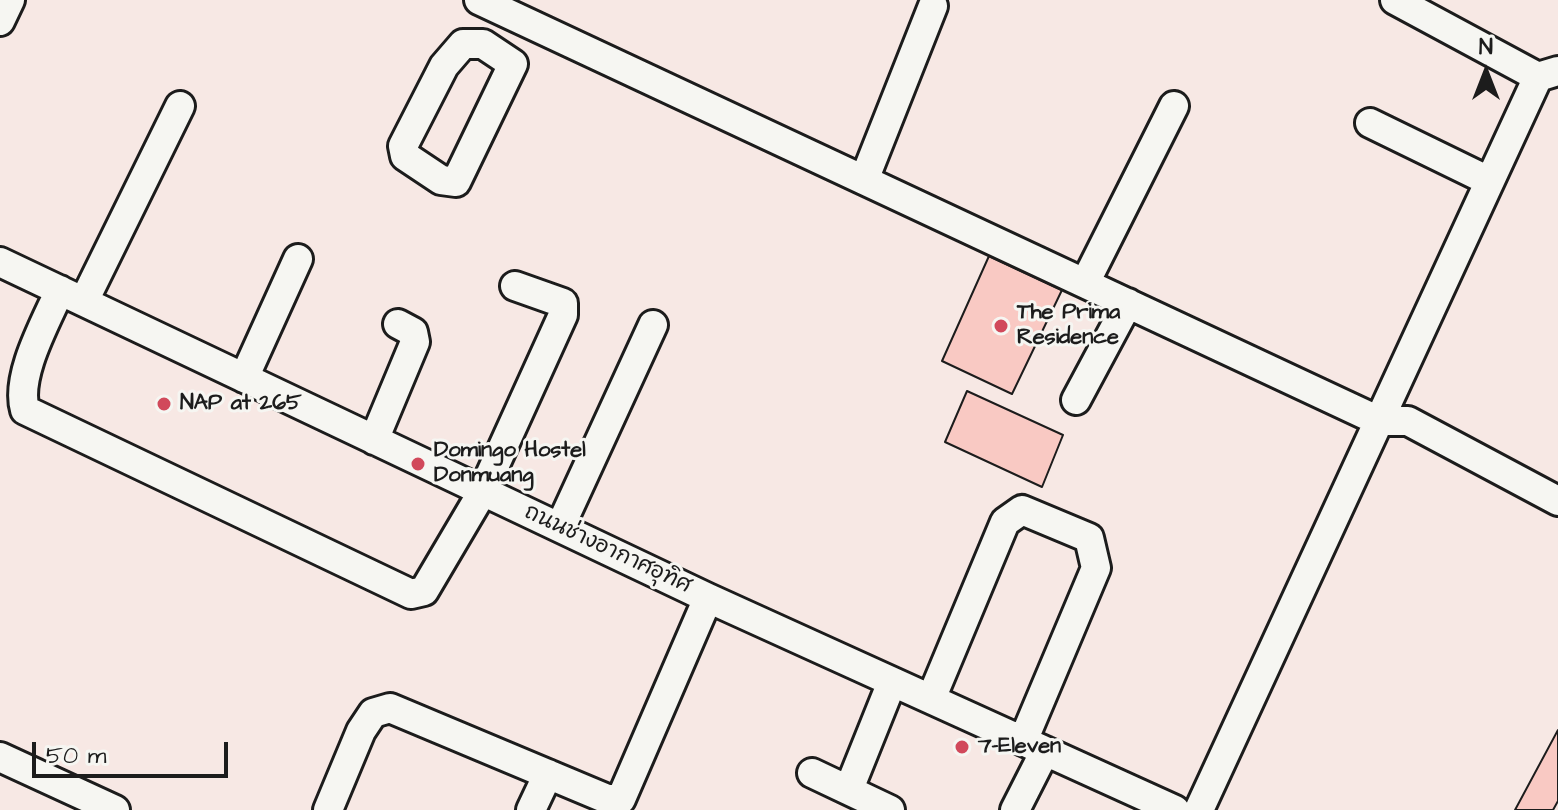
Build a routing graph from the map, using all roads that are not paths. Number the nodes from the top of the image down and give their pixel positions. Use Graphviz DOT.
graph roads {
  1 [pos="10,0"];
  2 [pos="479,0"];
  3 [pos="1395,0"];
  4 [pos="933,6"];
  5 [pos="0,21"];
  6 [pos="532,25"];
  7 [pos="513,64"];
  8 [pos="1548,74"];
  9 [pos="180,106"];
  10 [pos="1174,106"];
  11 [pos="1370,123"];
  12 [pos="864,180"];
  13 [pos="1489,181"];
  14 [pos="298,259"];
  15 [pos="0,262"];
  16 [pos="1085,283"];
  17 [pos="515,286"];
  18 [pos="72,296"];
  19 [pos="1128,303"];
  20 [pos="398,324"];
  21 [pos="653,325"];
  22 [pos="244,378"];
  23 [pos="1076,400"];
  24 [pos="1379,421"];
  25 [pos="374,440"];
  26 [pos="483,491"];
  27 [pos="1558,501"];
  28 [pos="560,527"];
  29 [pos="708,598"];
  30 [pos="892,682"];
  31 [pos="931,699"];
  32 [pos="1034,746"];
  33 [pos="0,757"];
  34 [pos="812,773"];
  35 [pos="548,774"];
  36 [pos="849,789"];
  37 [pos="111,809"];
  38 [pos="328,810"];
  39 [pos="531,810"];
  40 [pos="890,810"];
  41 [pos="1015,810"];
  42 [pos="1175,810"];
  43 [pos="1199,810"];
  1 -- 5 [label="street"];
  2 -- 6 [label="street"];
  3 -- 8 [label="street"];
  4 -- 12 [label="street"];
  6 -- 7 [label="street"];
  6 -- 12 [label="street"];
  7 -- 7 [label="street"];
  8 -- 13 [label="street"];
  9 -- 18 [label="street"];
  10 -- 16 [label="street"];
  11 -- 13 [label="street"];
  12 -- 16 [label="street"];
  13 -- 24 [label="street"];
  14 -- 22 [label="street"];
  15 -- 18 [label="street, ถนนช่างอากาศอุทิศ"];
  16 -- 19 [label="street"];
  17 -- 26 [label="street"];
  18 -- 22 [label="street, ถนนช่างอากาศอุทิศ"];
  18 -- 26 [label="street"];
  19 -- 23 [label="street"];
  19 -- 24 [label="street"];
  20 -- 25 [label="street"];
  21 -- 28 [label="street"];
  22 -- 25 [label="street, ถนนช่างอากาศอุทิศ"];
  24 -- 27 [label="street"];
  24 -- 43 [label="street"];
  25 -- 26 [label="street, ถนนช่างอากาศอุทิศ"];
  26 -- 28 [label="street, ถนนช่างอากาศอุทิศ"];
  28 -- 29 [label="street, ถนนช่างอากาศอุทิศ"];
  29 -- 30 [label="street, ถนนช่างอากาศอุทิศ"];
  29 -- 35 [label="street"];
  30 -- 31 [label="street, ถนนช่างอากาศอุทิศ"];
  30 -- 36 [label="street"];
  31 -- 32 [label="street, ถนนช่างอากาศอุทิศ"];
  31 -- 32 [label="street"];
  32 -- 41 [label="street"];
  32 -- 42 [label="street, ถนนช่างอากาศอุทิศ"];
  33 -- 37 [label="street"];
  34 -- 36 [label="street"];
  35 -- 38 [label="street"];
  35 -- 39 [label="street"];
  36 -- 40 [label="street"];
}
